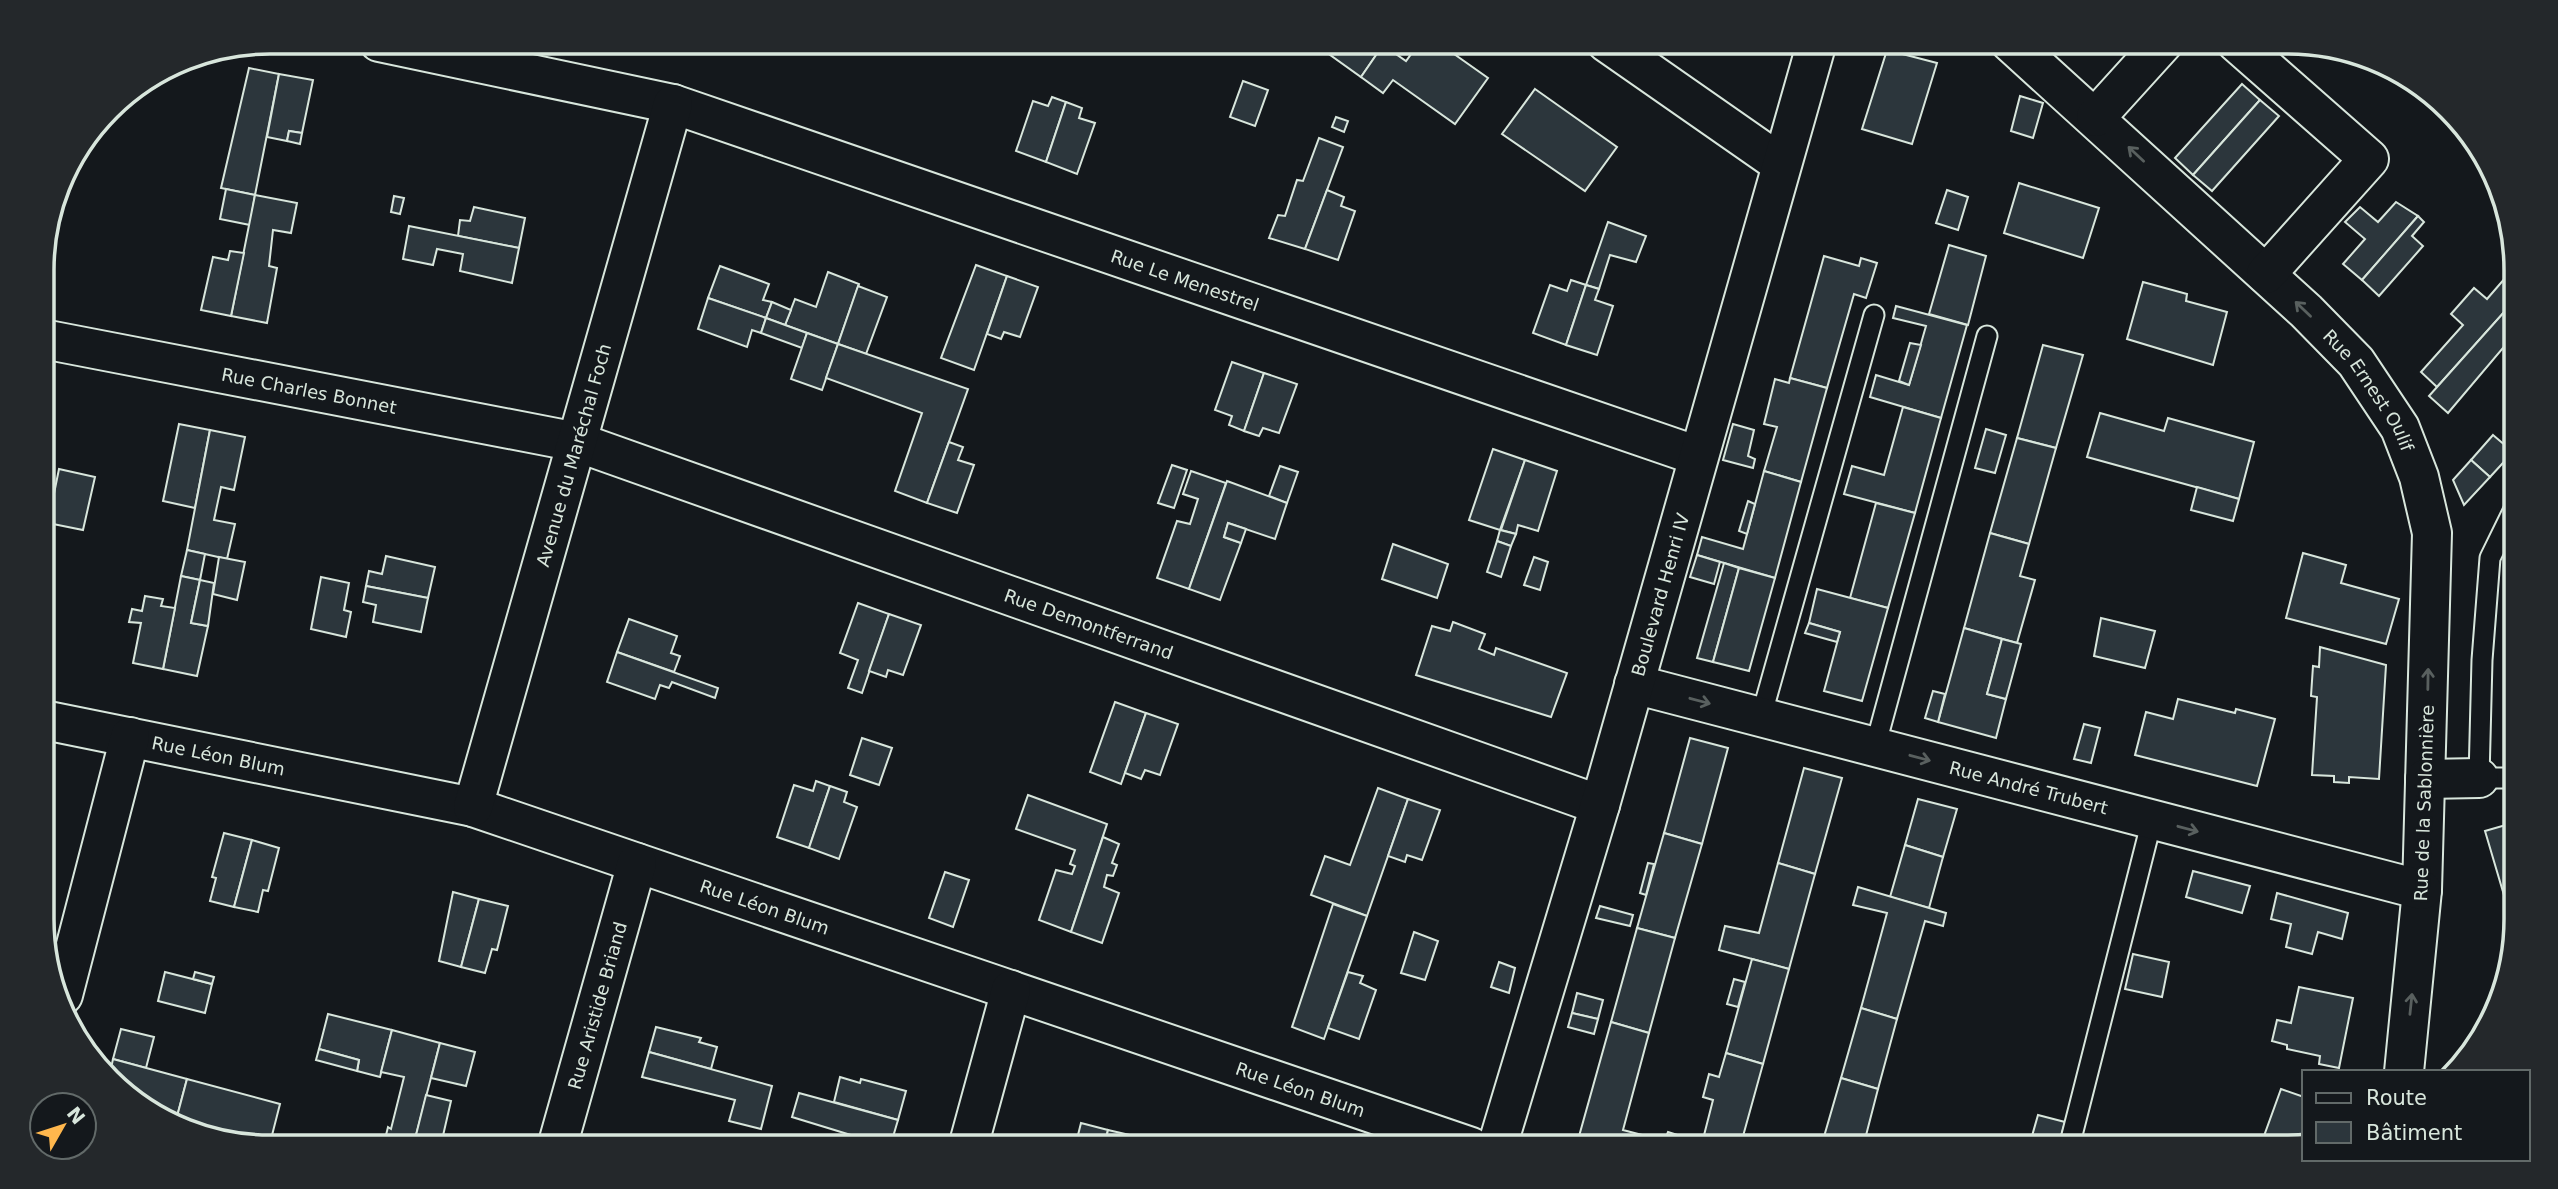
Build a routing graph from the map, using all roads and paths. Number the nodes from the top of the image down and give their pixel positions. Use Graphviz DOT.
graph roads {
  1 [pos="1624,54"];
  2 [pos="1813,54"];
  3 [pos="2024,54"];
  4 [pos="2153,54"];
  5 [pos="2250,54"];
  6 [pos="440,55"];
  7 [pos="673,104"];
  8 [pos="2096,117"];
  9 [pos="1781,164"];
  10 [pos="2266,274"];
  11 [pos="1874,315"];
  12 [pos="1987,336"];
  13 [pos="55,341"];
  14 [pos="577,442"];
  15 [pos="1698,456"];
  16 [pos="2504,529"];
  17 [pos="2432,533"];
  18 [pos="1634,684"];
  19 [pos="1761,717"];
  20 [pos="54,722"];
  21 [pos="130,737"];
  22 [pos="1875,747"];
  23 [pos="2497,778"];
  24 [pos="2425,779"];
  25 [pos="1600,805"];
  26 [pos="474,807"];
  27 [pos="2152,820"];
  28 [pos="637,863"];
  29 [pos="2422,890"];
  30 [pos="66,985"];
  31 [pos="1011,990"];
  32 [pos="2404,1070"];
  33 [pos="1434,1134"];
  34 [pos="1501,1134"];
  35 [pos="2072,1134"];
  36 [pos="560,1135"];
  37 [pos="971,1135"];
  1 -- 9 [label="street"];
  2 -- 9 [label="street, Boulevard Henri IV"];
  3 -- 8 [label="street, Rue Ernest Oulif"];
  4 -- 8 [label="street"];
  5 -- 10 [label="street"];
  6 -- 7 [label="street, Rue Le Menestrel"];
  7 -- 14 [label="street, Avenue du Maréchal Foch"];
  7 -- 15 [label="street, Rue Le Menestrel"];
  10 -- 8 [label="street, Rue Ernest Oulif, one-way"];
  9 -- 15 [label="street, Boulevard Henri IV"];
  17 -- 10 [label="street, Rue Ernest Oulif, one-way"];
  11 -- 19 [label="lane"];
  12 -- 22 [label="lane"];
  13 -- 14 [label="street, Rue Charles Bonnet"];
  14 -- 25 [label="street, Rue Demontferrand"];
  14 -- 26 [label="street, Avenue du Maréchal Foch"];
  15 -- 18 [label="street, Boulevard Henri IV"];
  16 -- 23 [label="lane"];
  24 -- 17 [label="street, Rue de la Sablonnière, one-way"];
  18 -- 19 [label="street, Rue André Trubert, one-way"];
  18 -- 25 [label="street, Boulevard Henri IV"];
  19 -- 22 [label="street, Rue André Trubert"];
  20 -- 21 [label="street, Rue Léon Blum"];
  21 -- 26 [label="street, Rue Léon Blum"];
  21 -- 30 [label="street"];
  22 -- 27 [label="street, Rue André Trubert, one-way"];
  23 -- 24 [label="street"];
  24 -- 29 [label="street, Rue de la Sablonnière"];
  25 -- 34 [label="street, Boulevard Henri IV"];
  26 -- 28 [label="street, Rue Léon Blum"];
  27 -- 29 [label="street, Rue André Trubert, one-way"];
  27 -- 35 [label="lane"];
  28 -- 31 [label="street, Rue Léon Blum"];
  28 -- 36 [label="street, Rue Aristide Briand"];
  32 -- 29 [label="street, Rue de la Sablonnière, one-way"];
  31 -- 33 [label="street, Rue Léon Blum"];
  31 -- 37 [label="street"];
}
